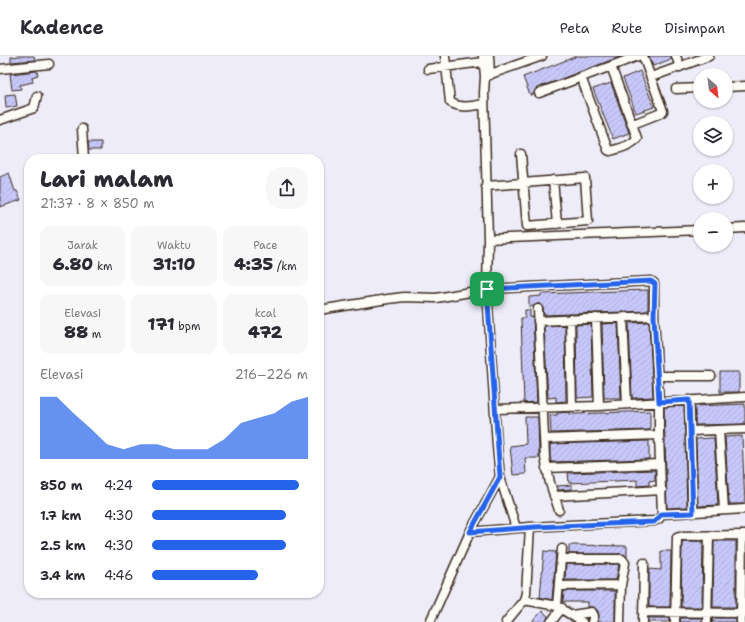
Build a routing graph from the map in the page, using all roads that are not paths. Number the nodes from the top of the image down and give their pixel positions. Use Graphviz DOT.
graph roads {
  1 [pos="445,56"];
  2 [pos="542,56"];
  3 [pos="638,56"];
  4 [pos="643,56"];
  5 [pos="676,56"];
  6 [pos="709,56"];
  7 [pos="485,58"];
  8 [pos="49,64"];
  9 [pos="447,66"];
  10 [pos="611,66"];
  11 [pos="680,66"];
  12 [pos="428,69"];
  13 [pos="0,70"];
  14 [pos="488,75"];
  15 [pos="651,77"];
  16 [pos="581,78"];
  17 [pos="745,86"];
  18 [pos="733,87"];
  19 [pos="693,88"];
  20 [pos="676,89"];
  21 [pos="540,93"];
  22 [pos="37,96"];
  23 [pos="484,104"];
  24 [pos="0,120"];
  25 [pos="633,124"];
  26 [pos="82,130"];
  27 [pos="84,154"];
  28 [pos="521,154"];
  29 [pos="553,180"];
  30 [pos="523,183"];
  31 [pos="486,186"];
  32 [pos="557,224"];
  33 [pos="733,228"];
  34 [pos="745,228"];
  35 [pos="693,230"];
  36 [pos="488,239"];
  37 [pos="487,289"];
  38 [pos="324,309"];
  39 [pos="538,309"];
  40 [pos="654,316"];
  41 [pos="596,318"];
  42 [pos="623,318"];
  43 [pos="570,319"];
  44 [pos="538,321"];
  45 [pos="658,376"];
  46 [pos="711,376"];
  47 [pos="745,397"];
  48 [pos="689,400"];
  49 [pos="659,402"];
  50 [pos="628,404"];
  51 [pos="542,406"];
  52 [pos="572,406"];
  53 [pos="599,406"];
  54 [pos="495,408"];
  55 [pos="745,429"];
  56 [pos="719,430"];
  57 [pos="690,431"];
  58 [pos="659,435"];
  59 [pos="545,439"];
  60 [pos="660,464"];
  61 [pos="546,468"];
  62 [pos="500,477"];
  63 [pos="662,490"];
  64 [pos="554,496"];
  65 [pos="745,509"];
  66 [pos="559,510"];
  67 [pos="724,510"];
  68 [pos="693,513"];
  69 [pos="662,514"];
  70 [pos="530,527"];
  71 [pos="516,528"];
  72 [pos="470,532"];
  73 [pos="744,535"];
  74 [pos="708,536"];
  75 [pos="562,549"];
  76 [pos="561,559"];
  77 [pos="644,563"];
  78 [pos="621,585"];
  79 [pos="560,586"];
  80 [pos="524,600"];
  81 [pos="560,608"];
  82 [pos="643,612"];
  83 [pos="676,612"];
  84 [pos="707,613"];
  85 [pos="743,613"];
  86 [pos="572,615"];
  87 [pos="430,622"];
  88 [pos="506,622"];
  89 [pos="551,622"];
  90 [pos="582,622"];
  91 [pos="592,622"];
  92 [pos="620,622"];
  93 [pos="643,622"];
  94 [pos="675,622"];
  95 [pos="707,622"];
  96 [pos="741,622"];
  1 -- 9 [label="street"];
  2 -- 14 [label="street"];
  3 -- 10 [label="street"];
  4 -- 15 [label="street"];
  5 -- 11 [label="street"];
  6 -- 11 [label="street"];
  7 -- 9 [label="street"];
  7 -- 14 [label="street"];
  8 -- 13 [label="street"];
  9 -- 12 [label="street"];
  9 -- 23 [label="street"];
  10 -- 16 [label="street"];
  10 -- 25 [label="street"];
  11 -- 15 [label="street"];
  14 -- 23 [label="street"];
  15 -- 25 [label="street"];
  16 -- 21 [label="street"];
  16 -- 25 [label="street"];
  17 -- 18 [label="street"];
  19 -- 20 [label="street"];
  22 -- 24 [label="street"];
  23 -- 31 [label="street"];
  26 -- 27 [label="street"];
  28 -- 30 [label="street"];
  29 -- 30 [label="street"];
  29 -- 32 [label="street"];
  29 -- 32 [label="street"];
  30 -- 31 [label="street"];
  30 -- 32 [label="street"];
  31 -- 36 [label="street"];
  33 -- 34 [label="street"];
  35 -- 36 [label="street"];
  36 -- 37 [label="street"];
  37 -- 38 [label="street"];
  37 -- 40 [label="street"];
  37 -- 54 [label="street"];
  39 -- 44 [label="street"];
  40 -- 42 [label="street"];
  40 -- 45 [label="street"];
  41 -- 42 [label="street"];
  41 -- 43 [label="street"];
  41 -- 53 [label="street"];
  42 -- 50 [label="street"];
  43 -- 44 [label="street"];
  43 -- 52 [label="street"];
  44 -- 51 [label="street"];
  45 -- 46 [label="street"];
  45 -- 49 [label="street"];
  47 -- 48 [label="street"];
  48 -- 49 [label="street"];
  48 -- 57 [label="street"];
  49 -- 50 [label="street"];
  49 -- 58 [label="street"];
  50 -- 53 [label="street"];
  51 -- 52 [label="street"];
  51 -- 54 [label="street"];
  51 -- 59 [label="street"];
  52 -- 53 [label="street"];
  54 -- 62 [label="street"];
  55 -- 56 [label="street"];
  56 -- 57 [label="street"];
  56 -- 67 [label="street"];
  57 -- 68 [label="street"];
  58 -- 59 [label="street"];
  58 -- 60 [label="street"];
  59 -- 61 [label="street"];
  60 -- 61 [label="street"];
  60 -- 63 [label="street"];
  61 -- 64 [label="street"];
  62 -- 71 [label="street"];
  62 -- 72 [label="street"];
  63 -- 64 [label="street"];
  63 -- 69 [label="street"];
  64 -- 66 [label="street"];
  65 -- 67 [label="street"];
  67 -- 68 [label="street"];
  68 -- 69 [label="street"];
  69 -- 70 [label="street"];
  70 -- 71 [label="street"];
  70 -- 80 [label="street"];
  71 -- 72 [label="street"];
  72 -- 87 [label="street"];
  73 -- 74 [label="street"];
  73 -- 85 [label="street"];
  74 -- 83 [label="street"];
  74 -- 84 [label="street"];
  75 -- 76 [label="street"];
  76 -- 78 [label="street"];
  76 -- 79 [label="street"];
  77 -- 82 [label="street"];
  78 -- 79 [label="street"];
  78 -- 92 [label="street"];
  79 -- 81 [label="street"];
  80 -- 81 [label="street"];
  80 -- 88 [label="street"];
  81 -- 86 [label="street"];
  81 -- 89 [label="street"];
  82 -- 83 [label="street"];
  82 -- 93 [label="street"];
  83 -- 84 [label="street"];
  83 -- 94 [label="street"];
  84 -- 85 [label="street"];
  84 -- 95 [label="street"];
  85 -- 96 [label="street"];
  86 -- 90 [label="street"];
  86 -- 91 [label="street"];
}
